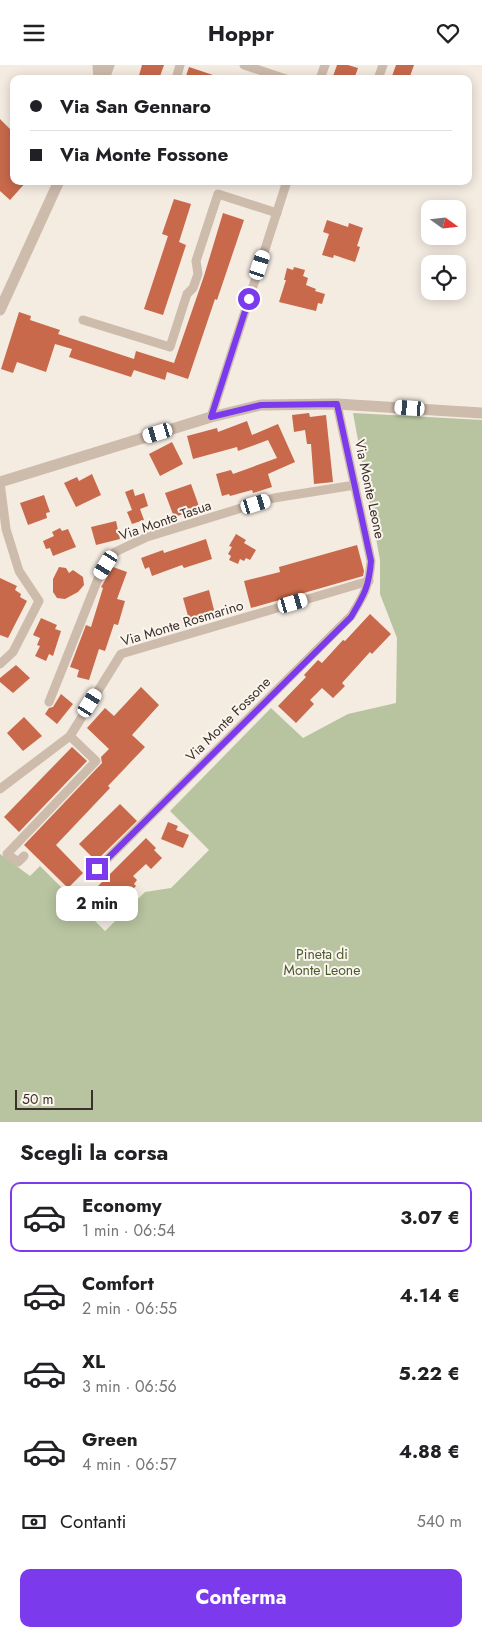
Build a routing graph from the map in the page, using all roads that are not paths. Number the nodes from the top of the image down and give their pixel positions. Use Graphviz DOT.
graph roads {
  1 [pos="246,65"];
  2 [pos="275,75"];
  3 [pos="57,185"];
  4 [pos="286,185"];
  5 [pos="277,213"];
  6 [pos="0,310"];
  7 [pos="83,320"];
  8 [pos="337,404"];
  9 [pos="482,413"];
  10 [pos="211,417"];
  11 [pos="0,482"];
  12 [pos="355,485"];
  13 [pos="6,529"];
  14 [pos="0,539"];
  15 [pos="369,581"];
  16 [pos="0,664"];
  17 [pos="49,703"];
  18 [pos="70,736"];
  19 [pos="0,789"];
  20 [pos="24,856"];
  21 [pos="97,869"];
  1 -- 2 [label="street"];
  3 -- 6 [label="street"];
  4 -- 5 [label="street"];
  5 -- 7 [label="street"];
  5 -- 10 [label="street"];
  8 -- 9 [label="street"];
  8 -- 10 [label="street"];
  8 -- 12 [label="street, Via Monte Leone"];
  10 -- 11 [label="street"];
  11 -- 13 [label="street"];
  12 -- 15 [label="street, Via Monte Leone"];
  12 -- 17 [label="street, Via Monte Tasua"];
  13 -- 14 [label="street"];
  13 -- 16 [label="street"];
  15 -- 18 [label="street, Via Monte Rosmarino"];
  15 -- 21 [label="street, Via Monte Fossone"];
  18 -- 19 [label="street, Via Monte Rosmarino"];
  18 -- 20 [label="street"];
}
